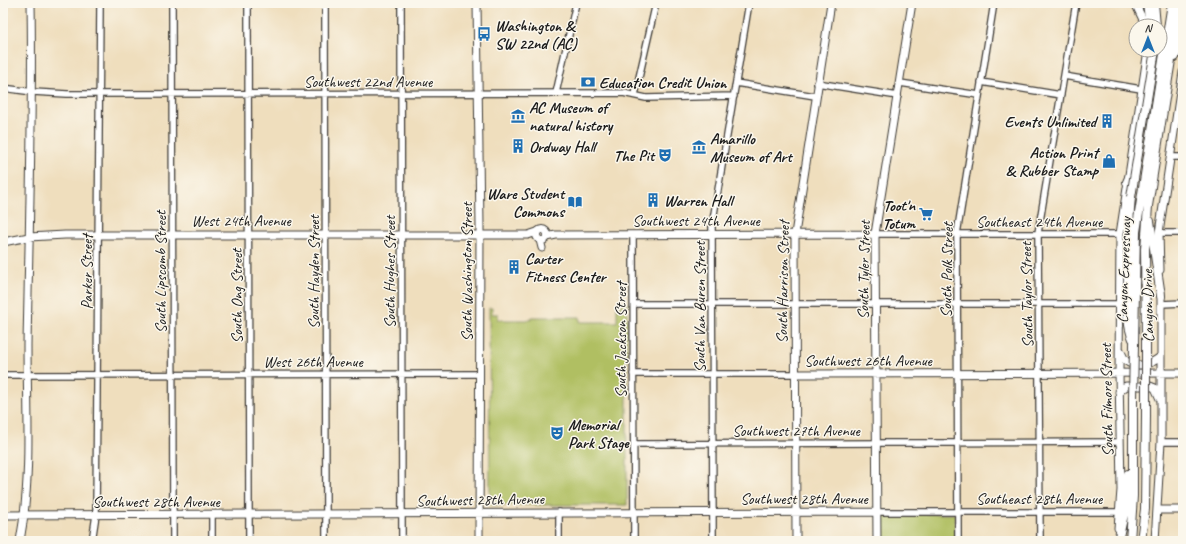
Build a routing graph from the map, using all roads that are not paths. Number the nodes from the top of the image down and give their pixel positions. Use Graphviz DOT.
graph roads {
  1 [pos="31,3"];
  2 [pos="100,3"];
  3 [pos="172,3"];
  4 [pos="248,3"];
  5 [pos="325,3"];
  6 [pos="401,3"];
  7 [pos="477,3"];
  8 [pos="576,3"];
  9 [pos="656,3"];
  10 [pos="749,3"];
  11 [pos="830,3"];
  12 [pos="912,3"];
  13 [pos="994,3"];
  14 [pos="1076,3"];
  15 [pos="1135,3"];
  16 [pos="1147,3"];
  17 [pos="1154,3"];
  18 [pos="1172,3"];
  19 [pos="1180,3"];
  20 [pos="1142,18"];
  21 [pos="1149,18"];
  22 [pos="1155,18"];
  23 [pos="1183,33"];
  24 [pos="1147,58"];
  25 [pos="1154,58"];
  26 [pos="1183,72"];
  27 [pos="1064,76"];
  28 [pos="1182,80"];
  29 [pos="900,82"];
  30 [pos="981,82"];
  31 [pos="736,83"];
  32 [pos="817,83"];
  33 [pos="3,88"];
  34 [pos="1166,88"];
  35 [pos="1141,89"];
  36 [pos="33,92"];
  37 [pos="401,93"];
  38 [pos="556,93"];
  39 [pos="100,94"];
  40 [pos="249,94"];
  41 [pos="326,94"];
  42 [pos="478,94"];
  43 [pos="173,95"];
  44 [pos="635,95"];
  45 [pos="979,95"];
  46 [pos="1061,95"];
  47 [pos="734,96"];
  48 [pos="815,96"];
  49 [pos="898,96"];
  50 [pos="1156,100"];
  51 [pos="1172,157"];
  52 [pos="1183,157"];
  53 [pos="1127,182"];
  54 [pos="1148,206"];
  55 [pos="1038,233"];
  56 [pos="1159,233"];
  57 [pos="1183,233"];
  58 [pos="100,234"];
  59 [pos="249,234"];
  60 [pos="326,234"];
  61 [pos="403,234"];
  62 [pos="480,234"];
  63 [pos="794,234"];
  64 [pos="876,234"];
  65 [pos="957,234"];
  66 [pos="1120,234"];
  67 [pos="173,235"];
  68 [pos="633,235"];
  69 [pos="712,235"];
  70 [pos="29,237"];
  71 [pos="3,242"];
  72 [pos="1161,300"];
  73 [pos="1183,303"];
  74 [pos="634,304"];
  75 [pos="712,304"];
  76 [pos="794,304"];
  77 [pos="876,304"];
  78 [pos="958,304"];
  79 [pos="1040,304"];
  80 [pos="1120,304"];
  81 [pos="1134,344"];
  82 [pos="1119,346"];
  83 [pos="1161,356"];
  84 [pos="1119,373"];
  85 [pos="1161,373"];
  86 [pos="1183,373"];
  87 [pos="98,374"];
  88 [pos="250,374"];
  89 [pos="326,374"];
  90 [pos="402,374"];
  91 [pos="480,374"];
  92 [pos="633,374"];
  93 [pos="713,374"];
  94 [pos="795,374"];
  95 [pos="876,374"];
  96 [pos="958,374"];
  97 [pos="1040,374"];
  98 [pos="3,375"];
  99 [pos="27,375"];
  100 [pos="173,375"];
  101 [pos="1119,392"];
  102 [pos="1161,401"];
  103 [pos="1120,442"];
  104 [pos="1161,442"];
  105 [pos="1183,442"];
  106 [pos="877,443"];
  107 [pos="958,443"];
  108 [pos="1039,443"];
  109 [pos="634,444"];
  110 [pos="713,444"];
  111 [pos="796,444"];
  112 [pos="1133,451"];
  113 [pos="1158,510"];
  114 [pos="1183,510"];
  115 [pos="1040,511"];
  116 [pos="559,512"];
  117 [pos="634,512"];
  118 [pos="713,512"];
  119 [pos="796,512"];
  120 [pos="877,512"];
  121 [pos="958,512"];
  122 [pos="1119,512"];
  123 [pos="479,513"];
  124 [pos="173,514"];
  125 [pos="249,514"];
  126 [pos="326,514"];
  127 [pos="402,514"];
  128 [pos="3,515"];
  129 [pos="24,515"];
  130 [pos="96,515"];
  131 [pos="212,515"];
  132 [pos="20,541"];
  133 [pos="92,541"];
  134 [pos="173,541"];
  135 [pos="212,541"];
  136 [pos="249,541"];
  137 [pos="326,541"];
  138 [pos="402,541"];
  139 [pos="479,541"];
  140 [pos="559,541"];
  141 [pos="634,541"];
  142 [pos="713,541"];
  143 [pos="796,541"];
  144 [pos="877,541"];
  145 [pos="958,541"];
  146 [pos="1040,541"];
  147 [pos="1117,541"];
  148 [pos="1130,541"];
  149 [pos="1141,541"];
  150 [pos="1155,541"];
  1 -- 36 [label="main road"];
  2 -- 39 [label="street, Parker Street"];
  3 -- 43 [label="street, South Lipscomb Street"];
  4 -- 40 [label="street, South Ong Street"];
  5 -- 41 [label="street, South Hayden Street"];
  6 -- 37 [label="street, South Hughes Street"];
  7 -- 42 [label="main road, South Washington Street"];
  8 -- 38 [label="street"];
  9 -- 44 [label="street"];
  10 -- 31 [label="street, South Van Buren Street"];
  11 -- 32 [label="main road, South Harrison Street"];
  12 -- 29 [label="main road, South Tyler Street"];
  13 -- 30 [label="street, South Polk Street"];
  14 -- 27 [label="street, South Taylor Street"];
  15 -- 20 [label="main road"];
  16 -- 21 [label="highway"];
  17 -- 22 [label="highway"];
  18 -- 50 [label="highway, Canyon Expressway"];
  19 -- 34 [label="highway, Canyon Expressway"];
  23 -- 34 [label="highway"];
  24 -- 35 [label="main road, South Filmore Street"];
  25 -- 81 [label="highway, bridge"];
  26 -- 28 [label="main road, Canyon Drive"];
  27 -- 35 [label="street"];
  27 -- 46 [label="street, South Taylor Street"];
  28 -- 51 [label="main road, Canyon Drive"];
  29 -- 45 [label="street"];
  29 -- 49 [label="main road, South Tyler Street"];
  30 -- 45 [label="street, South Polk Street"];
  30 -- 46 [label="street"];
  31 -- 47 [label="street, South Van Buren Street"];
  31 -- 48 [label="street"];
  32 -- 48 [label="main road, South Harrison Street"];
  32 -- 49 [label="street"];
  33 -- 36 [label="street, Southwest 22nd Avenue"];
  34 -- 54 [label="highway, Canyon Expressway"];
  35 -- 53 [label="main road, South Filmore Street"];
  36 -- 39 [label="street, Southwest 22nd Avenue"];
  36 -- 70 [label="main road"];
  37 -- 41 [label="street, Southwest 22nd Avenue"];
  37 -- 42 [label="street, Southwest 22nd Avenue"];
  37 -- 61 [label="street, South Hughes Street"];
  38 -- 42 [label="street, Southwest 22nd Avenue"];
  38 -- 44 [label="street, Southwest 22nd Avenue"];
  39 -- 43 [label="street, Southwest 22nd Avenue"];
  39 -- 58 [label="street, Parker Street"];
  40 -- 41 [label="street, Southwest 22nd Avenue"];
  40 -- 43 [label="street, Southwest 22nd Avenue"];
  40 -- 59 [label="street, South Ong Street"];
  41 -- 60 [label="street, South Hayden Street"];
  42 -- 62 [label="main road, South Washington Street"];
  43 -- 67 [label="street, South Lipscomb Street"];
  44 -- 47 [label="street, Southwest 22nd Avenue"];
  45 -- 65 [label="street, South Polk Street"];
  46 -- 55 [label="street, South Taylor Street"];
  47 -- 69 [label="street, South Van Buren Street"];
  48 -- 63 [label="main road, South Harrison Street"];
  49 -- 64 [label="main road, South Tyler Street"];
  50 -- 53 [label="highway"];
  50 -- 81 [label="highway, Canyon Expressway"];
  51 -- 52 [label="street"];
  51 -- 56 [label="main road, Canyon Drive"];
  53 -- 66 [label="main road, South Filmore Street"];
  54 -- 72 [label="highway"];
  54 -- 149 [label="highway, Canyon Expressway, bridge"];
  55 -- 65 [label="street, Southeast 24th Avenue"];
  55 -- 66 [label="street, Southeast 24th Avenue"];
  55 -- 79 [label="street, South Taylor Street"];
  56 -- 57 [label="street"];
  56 -- 72 [label="main road, Canyon Drive"];
  58 -- 67 [label="main road, West 24th Avenue"];
  58 -- 70 [label="main road, West 24th Avenue"];
  58 -- 87 [label="street, Parker Street"];
  59 -- 60 [label="main road, West 24th Avenue"];
  59 -- 67 [label="main road, West 24th Avenue"];
  59 -- 88 [label="street, South Ong Street"];
  60 -- 61 [label="main road, West 24th Avenue"];
  60 -- 89 [label="street, South Hayden Street"];
  61 -- 62 [label="main road, West 24th Avenue"];
  61 -- 90 [label="street, South Hughes Street"];
  62 -- 68 [label="main road, Southwest 24th Avenue"];
  62 -- 91 [label="main road, South Washington Street"];
  63 -- 64 [label="main road, Southwest 24th Avenue"];
  63 -- 69 [label="main road, Southwest 24th Avenue"];
  63 -- 76 [label="main road, South Harrison Street"];
  64 -- 65 [label="street, Southwest 24th Avenue"];
  64 -- 77 [label="main road, South Tyler Street"];
  65 -- 78 [label="street, South Polk Street"];
  66 -- 80 [label="main road, South Filmore Street"];
  67 -- 100 [label="street, South Lipscomb Street"];
  68 -- 69 [label="main road, Southwest 24th Avenue"];
  68 -- 74 [label="street, South Jackson Street"];
  69 -- 75 [label="street, South Van Buren Street"];
  70 -- 71 [label="main road, West 24th Avenue"];
  70 -- 99 [label="main road"];
  72 -- 73 [label="street"];
  72 -- 83 [label="main road, Canyon Drive"];
  74 -- 75 [label="street"];
  74 -- 92 [label="street, South Jackson Street"];
  75 -- 76 [label="street"];
  75 -- 93 [label="street, South Van Buren Street"];
  76 -- 77 [label="street"];
  76 -- 94 [label="main road, South Harrison Street"];
  77 -- 78 [label="street"];
  77 -- 95 [label="main road, South Tyler Street"];
  78 -- 79 [label="street"];
  78 -- 96 [label="street, South Polk Street"];
  79 -- 80 [label="street"];
  79 -- 97 [label="street, South Taylor Street"];
  80 -- 82 [label="main road, South Filmore Street"];
  81 -- 112 [label="highway, Canyon Expressway, bridge"];
  82 -- 83 [label="main road"];
  82 -- 84 [label="main road, South Filmore Street"];
  83 -- 85 [label="main road, Canyon Drive"];
  84 -- 85 [label="main road, Southwest 26th Avenue"];
  84 -- 97 [label="main road, Southwest 26th Avenue"];
  84 -- 101 [label="main road, South Filmore Street"];
  85 -- 86 [label="main road, Southwest 26th Avenue"];
  85 -- 102 [label="main road, Canyon Drive"];
  87 -- 99 [label="street, West 26th Avenue"];
  87 -- 100 [label="street, West 26th Avenue"];
  87 -- 130 [label="street, Parker Street"];
  88 -- 89 [label="street, West 26th Avenue"];
  88 -- 100 [label="street, West 26th Avenue"];
  88 -- 125 [label="street, South Ong Street"];
  89 -- 90 [label="street, West 26th Avenue"];
  89 -- 126 [label="street, South Hayden Street"];
  90 -- 91 [label="street, West 26th Avenue"];
  90 -- 127 [label="street, South Hughes Street"];
  91 -- 123 [label="main road, South Washington Street"];
  92 -- 93 [label="street, Southwest 26th Avenue"];
  92 -- 109 [label="street, South Jackson Street"];
  93 -- 94 [label="street, Southwest 26th Avenue"];
  93 -- 110 [label="street, South Van Buren Street"];
  94 -- 95 [label="main road, Southwest 26th Avenue"];
  94 -- 111 [label="main road, South Harrison Street"];
  95 -- 96 [label="main road, Southwest 26th Avenue"];
  95 -- 106 [label="main road, South Tyler Street"];
  96 -- 97 [label="main road, Southwest 26th Avenue"];
  96 -- 107 [label="street, South Polk Street"];
  97 -- 108 [label="street, South Taylor Street"];
  98 -- 99 [label="street, West 26th Avenue"];
  99 -- 129 [label="main road"];
  100 -- 124 [label="street, South Lipscomb Street"];
  101 -- 102 [label="main road"];
  101 -- 103 [label="main road, South Filmore Street"];
  102 -- 104 [label="main road, Canyon Drive"];
  103 -- 108 [label="street, Southwest 27th Avenue"];
  103 -- 122 [label="main road, South Filmore Street"];
  104 -- 105 [label="street"];
  104 -- 113 [label="main road, Canyon Drive"];
  106 -- 107 [label="street, Southwest 27th Avenue"];
  106 -- 111 [label="street, Southwest 27th Avenue"];
  106 -- 120 [label="main road, South Tyler Street"];
  107 -- 108 [label="street, Southwest 27th Avenue"];
  107 -- 121 [label="street, South Polk Street"];
  108 -- 115 [label="street, South Taylor Street"];
  109 -- 110 [label="street, Southwest 27th Avenue"];
  109 -- 117 [label="street, South Jackson Street"];
  110 -- 111 [label="street, Southwest 27th Avenue"];
  110 -- 118 [label="street, South Van Buren Street"];
  111 -- 119 [label="main road, South Harrison Street"];
  112 -- 147 [label="highway"];
  112 -- 148 [label="highway, Canyon Expressway"];
  113 -- 114 [label="main road"];
  113 -- 150 [label="main road, Canyon Drive"];
  115 -- 121 [label="street, Southeast 28th Avenue"];
  115 -- 122 [label="street, Southeast 28th Avenue"];
  115 -- 146 [label="street, South Taylor Street"];
  116 -- 117 [label="main road, Southwest 28th Avenue"];
  116 -- 123 [label="main road, Southwest 28th Avenue"];
  116 -- 140 [label="street"];
  117 -- 118 [label="main road, Southwest 28th Avenue"];
  117 -- 141 [label="street, South Jackson Street"];
  118 -- 119 [label="main road, Southwest 28th Avenue"];
  118 -- 142 [label="street, South Van Buren Street"];
  119 -- 120 [label="main road, Southwest 28th Avenue"];
  119 -- 143 [label="main road, South Harrison Street"];
  120 -- 121 [label="street, Southwest 28th Avenue"];
  120 -- 144 [label="main road, South Tyler Street"];
  121 -- 145 [label="street, South Polk Street"];
  122 -- 147 [label="main road"];
  123 -- 127 [label="main road, Southwest 28th Avenue"];
  123 -- 139 [label="main road, South Washington Street"];
  124 -- 130 [label="main road, Southwest 28th Avenue"];
  124 -- 131 [label="main road, Southwest 28th Avenue"];
  124 -- 134 [label="street, South Lipscomb Street"];
  125 -- 126 [label="main road, Southwest 28th Avenue"];
  125 -- 131 [label="main road, Southwest 28th Avenue"];
  125 -- 136 [label="street, South Ong Street"];
  126 -- 127 [label="main road, Southwest 28th Avenue"];
  126 -- 137 [label="street, South Hayden Street"];
  127 -- 138 [label="street, South Hughes Street"];
  128 -- 129 [label="main road, Southwest 28th Avenue"];
  129 -- 130 [label="main road, Southwest 28th Avenue"];
  129 -- 132 [label="main road"];
  130 -- 133 [label="street, Parker Street"];
  131 -- 135 [label="street"];
}
